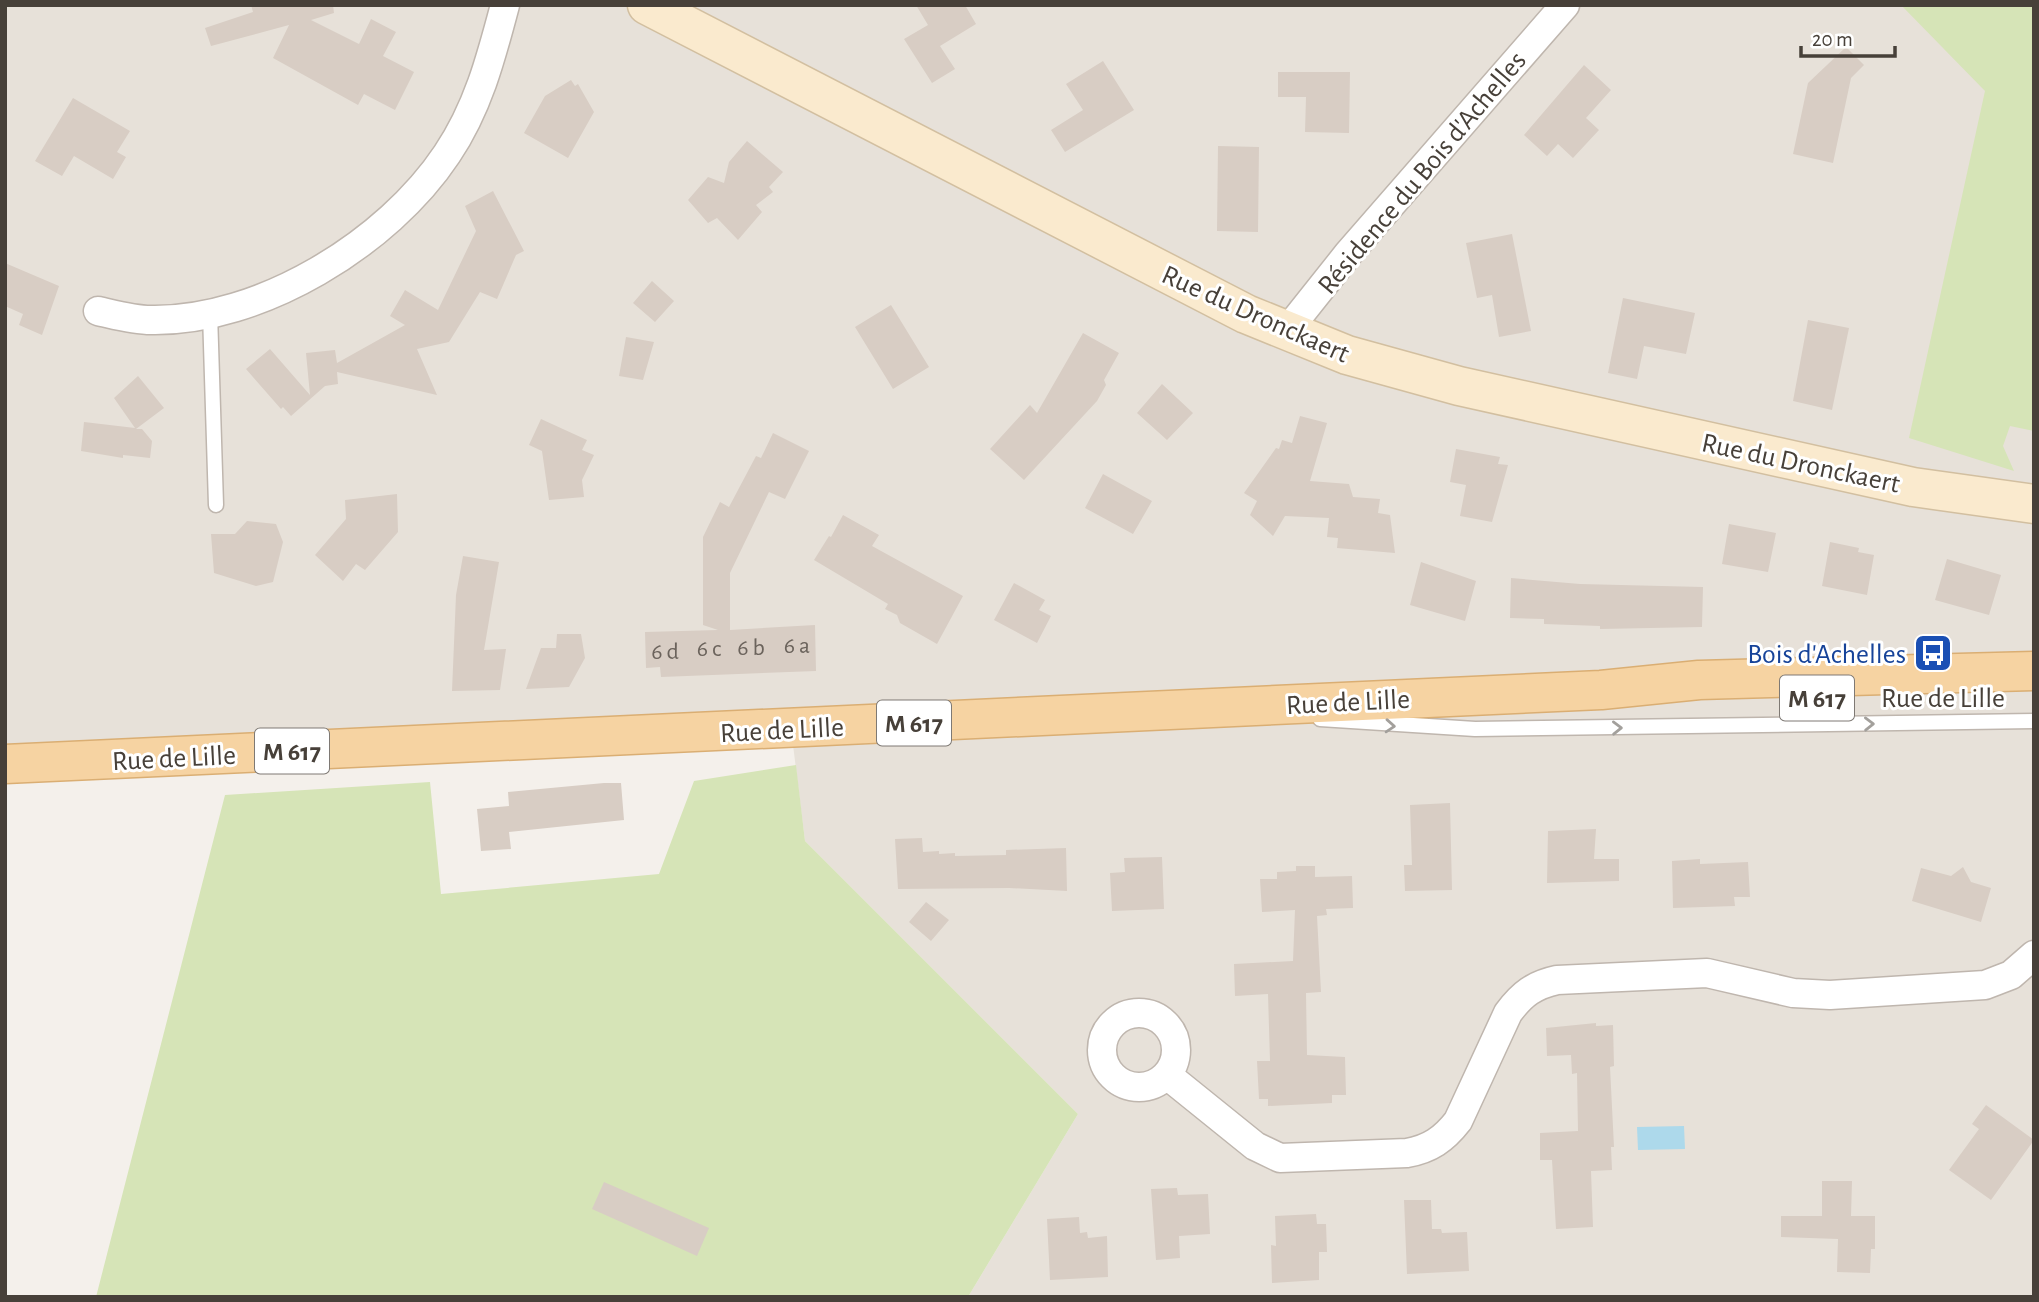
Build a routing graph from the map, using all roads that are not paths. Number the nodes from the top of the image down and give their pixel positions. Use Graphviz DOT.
graph roads {
  1 [pos="505,5"];
  2 [pos="647,5"];
  3 [pos="1559,8"];
  4 [pos="99,311"];
  5 [pos="210,313"];
  6 [pos="1286,332"];
  7 [pos="1913,487"];
  8 [pos="2034,504"];
  9 [pos="216,505"];
  10 [pos="2034,524"];
  11 [pos="2034,671"];
  12 [pos="1601,690"];
  13 [pos="2034,696"];
  14 [pos="1250,706"];
  15 [pos="2034,721"];
  16 [pos="5,764"];
  17 [pos="2034,955"];
  18 [pos="1167,1075"];
  1 -- 5 [label="street"];
  2 -- 6 [label="main road, Rue du Dronckaert"];
  3 -- 6 [label="street, Résidence du Bois d'Achelles"];
  4 -- 5 [label="street"];
  5 -- 9 [label="lane"];
  6 -- 7 [label="main road, Rue du Dronckaert"];
  7 -- 8 [label="main road, Rue du Dronckaert"];
  7 -- 10 [label="main road, Rue du Dronckaert"];
  11 -- 12 [label="main road, Rue de Lille / M 617"];
  12 -- 13 [label="main road, Rue de Lille / M 617"];
  12 -- 14 [label="main road, Rue de Lille / M 617"];
  14 -- 15 [label="lane, one-way"];
  14 -- 16 [label="main road, Rue de Lille / M 617"];
  17 -- 18 [label="street"];
}
